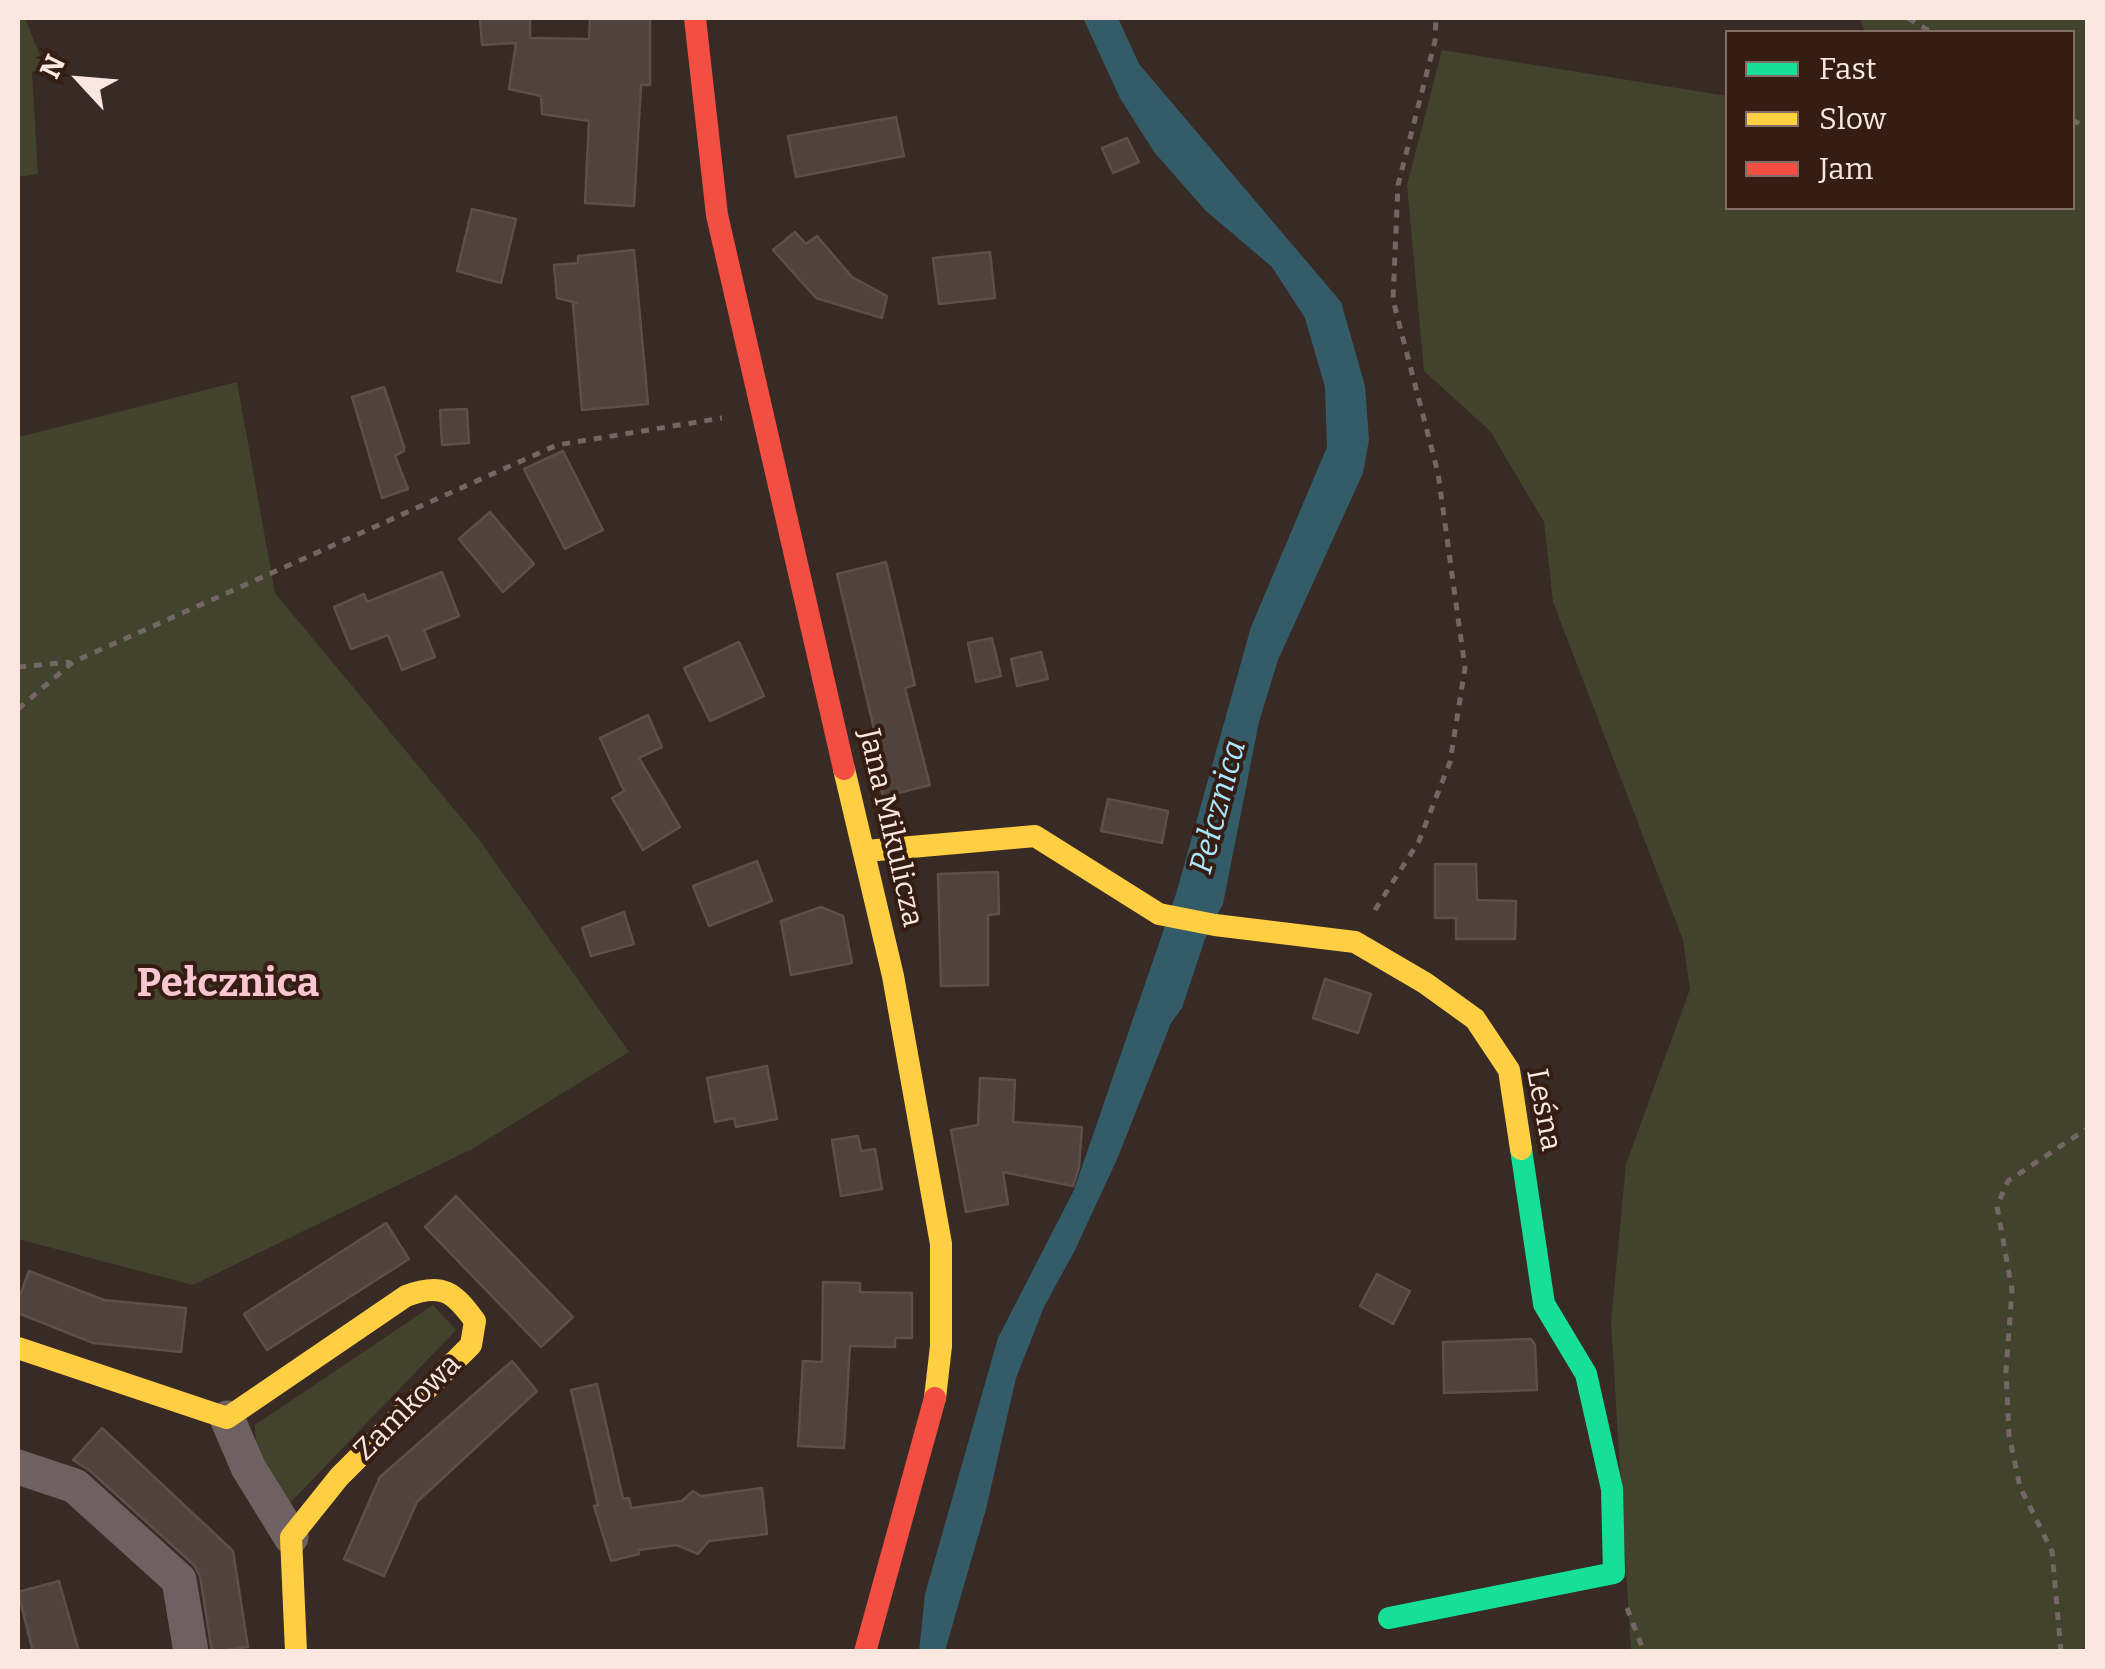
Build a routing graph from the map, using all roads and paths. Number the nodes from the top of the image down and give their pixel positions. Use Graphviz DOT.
graph roads {
  1 [pos="695,18"];
  2 [pos="1436,18"];
  3 [pos="760,412"];
  4 [pos="72,662"];
  5 [pos="18,668"];
  6 [pos="18,708"];
  7 [pos="866,851"];
  8 [pos="1355,942"];
  9 [pos="2088,1128"];
  10 [pos="18,1348"];
  11 [pos="227,1418"];
  12 [pos="18,1466"];
  13 [pos="291,1537"];
  14 [pos="1389,1618"];
  15 [pos="191,1652"];
  16 [pos="296,1652"];
  17 [pos="865,1652"];
  18 [pos="2061,1652"];
  1 -- 3 [label="street, Jana Mikulicza"];
  2 -- 8 [label="path"];
  3 -- 4 [label="path"];
  3 -- 7 [label="street, Jana Mikulicza"];
  4 -- 5 [label="path"];
  4 -- 6 [label="path"];
  7 -- 8 [label="street, Leśna"];
  7 -- 17 [label="street, Jana Mikulicza"];
  8 -- 14 [label="street, Leśna"];
  9 -- 18 [label="path"];
  10 -- 11 [label="street"];
  11 -- 13 [label="street"];
  11 -- 13 [label="street, Zamkowa"];
  12 -- 15 [label="street"];
  13 -- 16 [label="street"];
}
